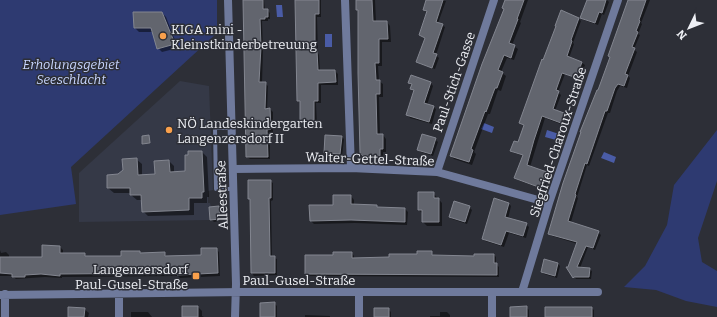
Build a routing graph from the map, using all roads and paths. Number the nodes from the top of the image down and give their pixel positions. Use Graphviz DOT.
graph roads {
  1 [pos="228,0"];
  2 [pos="345,0"];
  3 [pos="494,0"];
  4 [pos="618,0"];
  5 [pos="232,128"];
  6 [pos="351,168"];
  7 [pos="233,169"];
  8 [pos="437,172"];
  9 [pos="234,189"];
  10 [pos="549,203"];
  11 [pos="236,292"];
  12 [pos="359,292"];
  13 [pos="522,292"];
  14 [pos="598,292"];
  15 [pos="119,293"];
  16 [pos="492,293"];
  17 [pos="3,294"];
  18 [pos="5,317"];
  19 [pos="119,317"];
  20 [pos="235,317"];
  21 [pos="359,317"];
  22 [pos="492,317"];
  1 -- 5 [label="street, Alleestraße"];
  2 -- 6 [label="street"];
  3 -- 8 [label="street, Paul-Stich-Gasse"];
  4 -- 10 [label="street, Siegfried-Charoux-Straße"];
  5 -- 7 [label="street, Alleestraße"];
  5 -- 9 [label="lane"];
  6 -- 7 [label="street, Walter-Gettel-Straße"];
  6 -- 8 [label="street, Walter-Gettel-Straße"];
  7 -- 9 [label="street, Alleestraße"];
  8 -- 10 [label="street, Walter-Gettel-Straße"];
  9 -- 11 [label="street, Alleestraße"];
  10 -- 13 [label="street, Siegfried-Charoux-Straße"];
  11 -- 12 [label="street, Paul-Gusel-Straße"];
  11 -- 15 [label="street, Paul-Gusel-Straße"];
  11 -- 20 [label="street, Alleestraße"];
  12 -- 16 [label="street, Paul-Gusel-Straße"];
  12 -- 21 [label="street"];
  13 -- 14 [label="street, Paul-Gusel-Straße"];
  13 -- 16 [label="street, Paul-Gusel-Straße"];
  15 -- 17 [label="street, Paul-Gusel-Straße"];
  15 -- 19 [label="street"];
  16 -- 22 [label="street"];
  17 -- 18 [label="street"];
}
